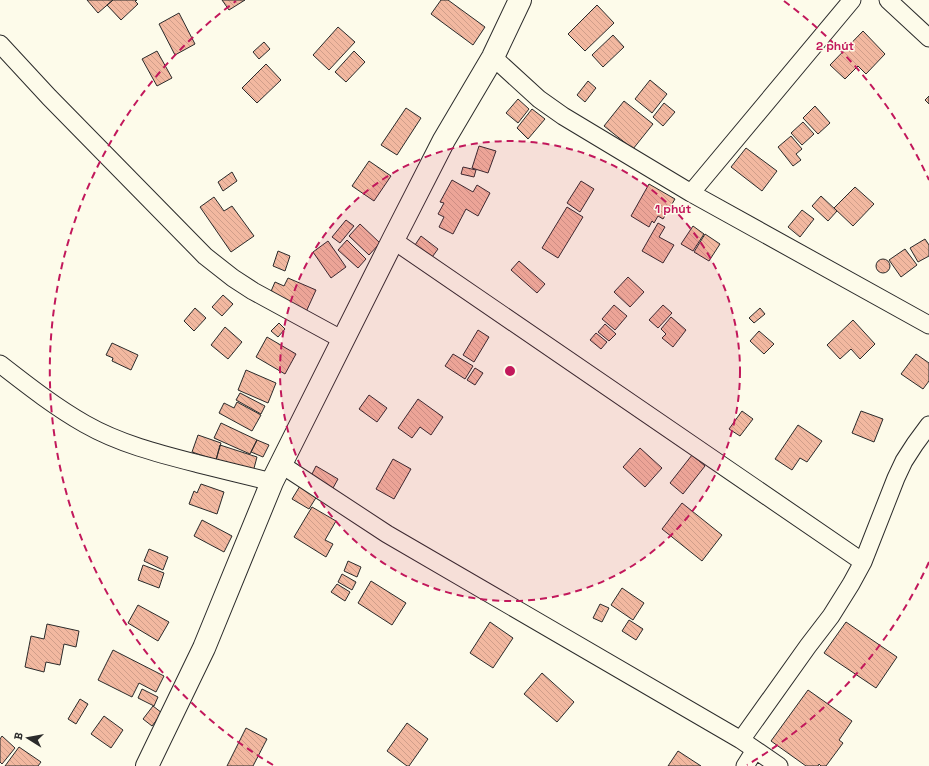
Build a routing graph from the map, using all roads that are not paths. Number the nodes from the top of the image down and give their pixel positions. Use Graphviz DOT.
graph roads {
  1 [pos="520,0"];
  2 [pos="852,0"];
  3 [pos="888,0"];
  4 [pos="929,38"];
  5 [pos="0,44"];
  6 [pos="493,57"];
  7 [pos="691,193"];
  8 [pos="393,240"];
  9 [pos="929,325"];
  10 [pos="343,340"];
  11 [pos="0,364"];
  12 [pos="929,425"];
  13 [pos="277,474"];
  14 [pos="863,562"];
  15 [pos="741,740"];
  16 [pos="755,750"];
  17 [pos="147,766"];
  18 [pos="745,766"];
  19 [pos="779,766"];
  1 -- 6 [label="main road"];
  2 -- 7 [label="street"];
  3 -- 4 [label="street"];
  5 -- 10 [label="street"];
  6 -- 7 [label="street"];
  6 -- 8 [label="main road"];
  7 -- 9 [label="street"];
  8 -- 10 [label="main road"];
  8 -- 14 [label="street"];
  10 -- 13 [label="main road"];
  11 -- 13 [label="street"];
  12 -- 14 [label="street"];
  13 -- 15 [label="street"];
  13 -- 17 [label="main road"];
  14 -- 15 [label="street"];
  15 -- 16 [label="street"];
  16 -- 18 [label="street"];
  16 -- 19 [label="street"];
}
